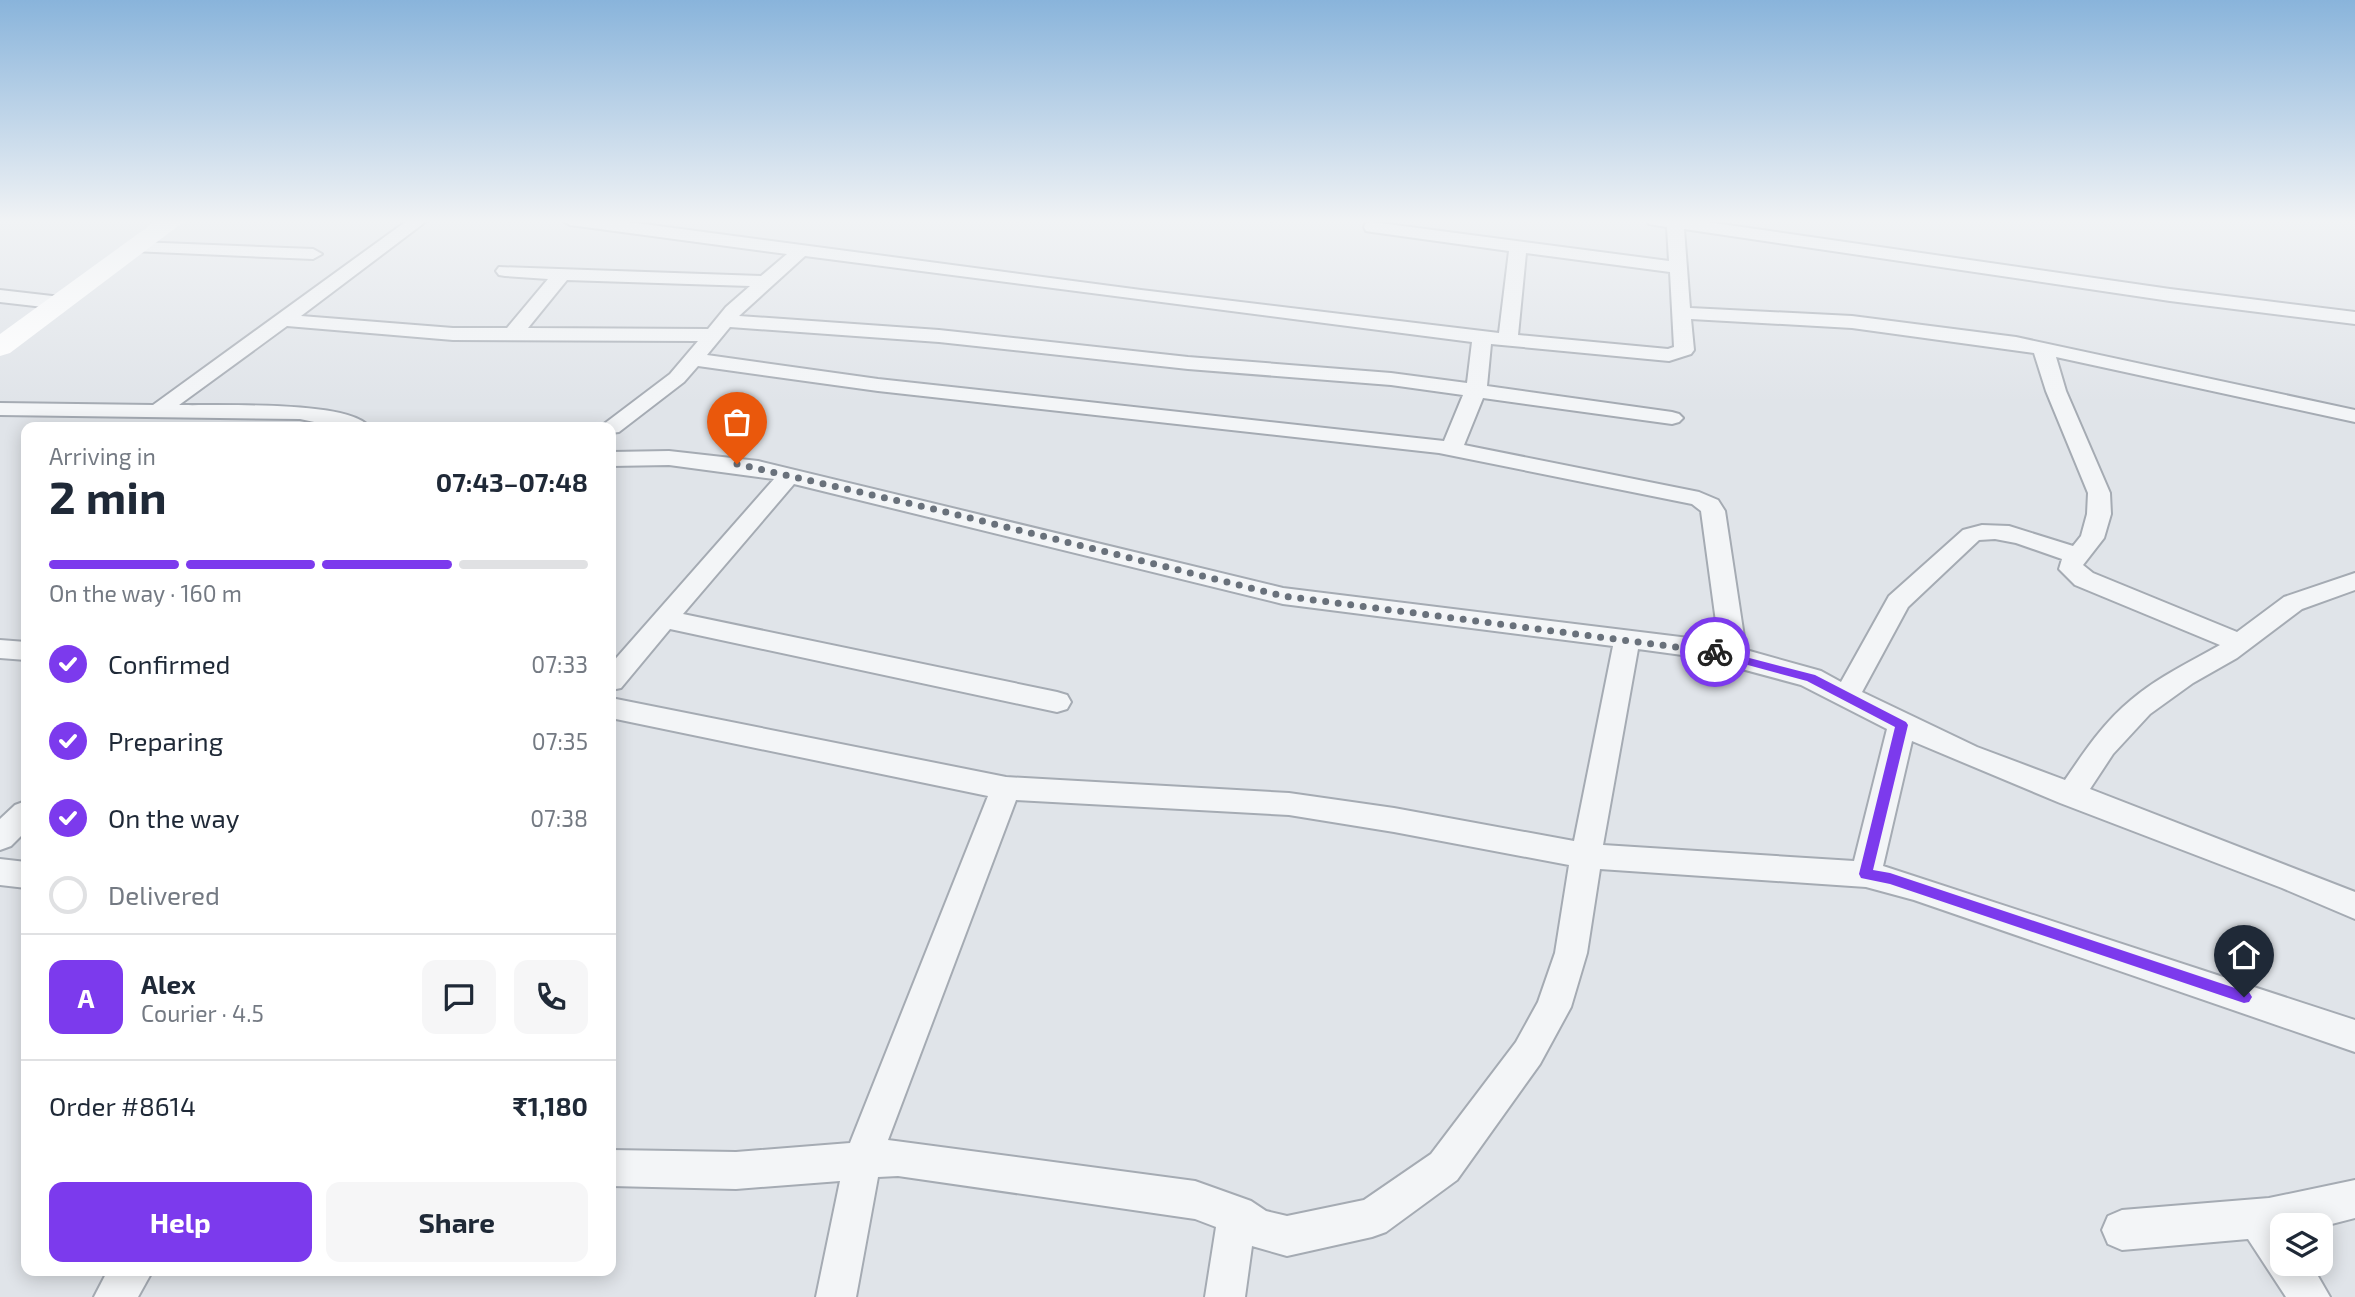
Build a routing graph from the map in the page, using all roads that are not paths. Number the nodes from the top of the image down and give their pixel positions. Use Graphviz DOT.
graph roads {
  1 [pos="92,281"];
  2 [pos="338,281"];
  3 [pos="557,281"];
  4 [pos="745,281"];
  5 [pos="1031,281"];
  6 [pos="1514,281"];
  7 [pos="1679,281"];
  8 [pos="2072,281"];
  9 [pos="764,282"];
  10 [pos="0,296"];
  11 [pos="61,303"];
  12 [pos="1682,313"];
  13 [pos="2355,318"];
  14 [pos="285,320"];
  15 [pos="718,328"];
  16 [pos="513,334"];
  17 [pos="1482,337"];
  18 [pos="1508,339"];
  19 [pos="0,347"];
  20 [pos="2043,349"];
  21 [pos="692,359"];
  22 [pos="1476,390"];
  23 [pos="0,409"];
  24 [pos="159,410"];
  25 [pos="2355,416"];
  26 [pos="1672,418"];
  27 [pos="344,422"];
  28 [pos="616,423"];
  29 [pos="1452,448"];
  30 [pos="616,459"];
  31 [pos="789,475"];
  32 [pos="2078,556"];
  33 [pos="2355,581"];
  34 [pos="664,619"];
  35 [pos="1627,640"];
  36 [pos="2239,643"];
  37 [pos="0,649"];
  38 [pos="21,651"];
  39 [pos="1734,656"];
  40 [pos="616,675"];
  41 [pos="1846,696"];
  42 [pos="1057,702"];
  43 [pos="616,709"];
  44 [pos="1902,725"];
  45 [pos="1006,789"];
  46 [pos="2070,795"];
  47 [pos="21,818"];
  48 [pos="0,838"];
  49 [pos="1586,856"];
  50 [pos="0,872"];
  51 [pos="21,874"];
  52 [pos="1866,874"];
  53 [pos="2355,906"];
  54 [pos="2355,1036"];
  55 [pos="863,1158"];
  56 [pos="616,1168"];
  57 [pos="2355,1199"];
  58 [pos="1237,1215"];
  59 [pos="2258,1220"];
  60 [pos="2122,1230"];
  61 [pos="2270,1238"];
  62 [pos="129,1276"];
  63 [pos="2295,1276"];
  64 [pos="114,1297"];
  65 [pos="836,1297"];
  66 [pos="1224,1297"];
  67 [pos="2309,1297"];
  1 -- 11 [label="street"];
  2 -- 14 [label="street"];
  3 -- 16 [label="street"];
  4 -- 9 [label="street"];
  5 -- 17 [label="street"];
  6 -- 18 [label="street"];
  7 -- 12 [label="street"];
  8 -- 13 [label="street"];
  9 -- 15 [label="street"];
  10 -- 11 [label="street"];
  11 -- 19 [label="street"];
  12 -- 18 [label="street"];
  12 -- 20 [label="street"];
  14 -- 16 [label="street"];
  14 -- 24 [label="street"];
  15 -- 16 [label="street"];
  15 -- 21 [label="street"];
  15 -- 22 [label="street"];
  17 -- 18 [label="street"];
  17 -- 22 [label="street"];
  20 -- 25 [label="street"];
  20 -- 32 [label="street"];
  21 -- 28 [label="street"];
  21 -- 29 [label="street"];
  22 -- 26 [label="street"];
  22 -- 29 [label="street"];
  23 -- 24 [label="street"];
  24 -- 27 [label="street"];
  29 -- 39 [label="street"];
  30 -- 31 [label="street"];
  31 -- 34 [label="street"];
  31 -- 35 [label="street"];
  32 -- 36 [label="street"];
  32 -- 41 [label="street"];
  33 -- 36 [label="street"];
  34 -- 40 [label="street"];
  34 -- 42 [label="street"];
  35 -- 39 [label="street"];
  35 -- 49 [label="street"];
  36 -- 46 [label="street"];
  37 -- 38 [label="street"];
  39 -- 41 [label="street"];
  41 -- 44 [label="street"];
  43 -- 45 [label="street"];
  44 -- 46 [label="street"];
  44 -- 52 [label="street"];
  45 -- 49 [label="street"];
  45 -- 55 [label="street"];
  46 -- 53 [label="street"];
  47 -- 48 [label="street"];
  49 -- 52 [label="street"];
  49 -- 58 [label="street"];
  50 -- 51 [label="street"];
  52 -- 54 [label="street"];
  55 -- 56 [label="street"];
  55 -- 58 [label="street"];
  55 -- 65 [label="street"];
  57 -- 59 [label="street"];
  58 -- 66 [label="street"];
  59 -- 60 [label="street"];
  59 -- 61 [label="street"];
  62 -- 64 [label="street"];
  63 -- 67 [label="street"];
}
